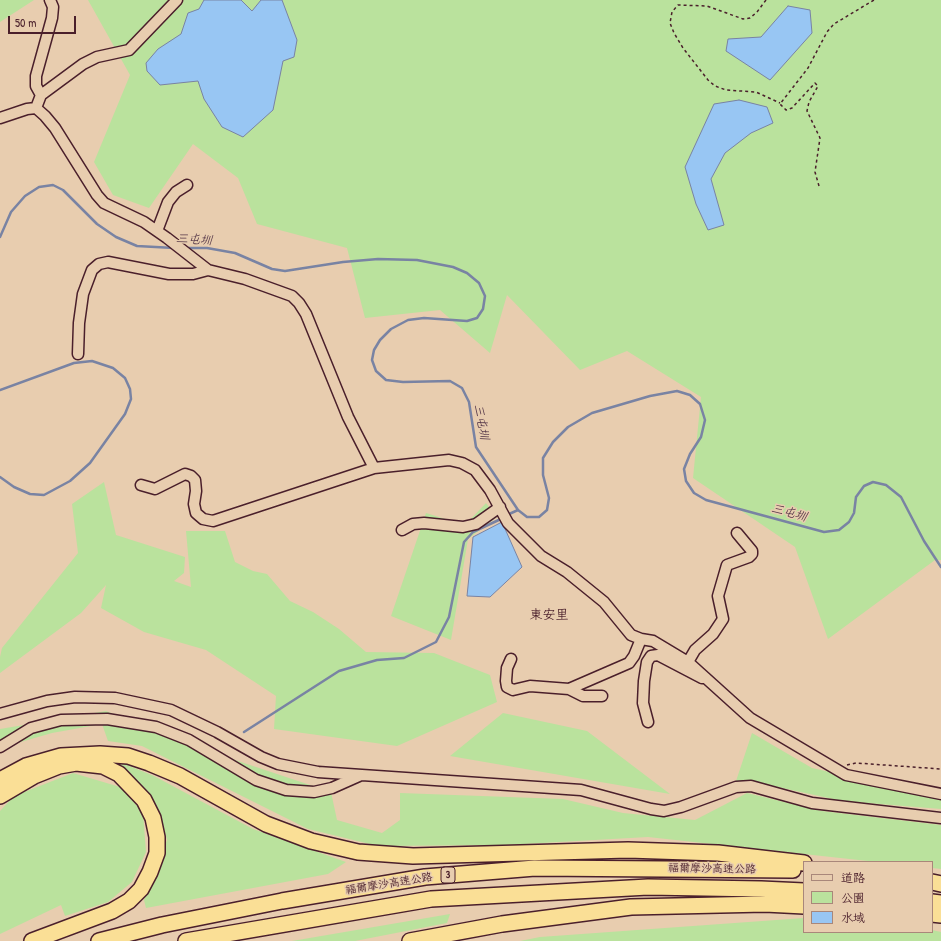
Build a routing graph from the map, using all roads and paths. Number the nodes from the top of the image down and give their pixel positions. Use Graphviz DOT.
graph roads {
  1 [pos="50,0"];
  2 [pos="177,0"];
  3 [pos="766,0"];
  4 [pos="874,0"];
  5 [pos="41,95"];
  6 [pos="780,104"];
  7 [pos="36,108"];
  8 [pos="0,118"];
  9 [pos="187,185"];
  10 [pos="819,186"];
  11 [pos="157,231"];
  12 [pos="208,270"];
  13 [pos="78,354"];
  14 [pos="374,468"];
  15 [pos="141,485"];
  16 [pos="500,507"];
  17 [pos="402,530"];
  18 [pos="737,533"];
  19 [pos="641,639"];
  20 [pos="511,659"];
  21 [pos="688,662"];
  22 [pos="711,682"];
  23 [pos="569,689"];
  24 [pos="602,696"];
  25 [pos="0,714"];
  26 [pos="648,722"];
  27 [pos="0,747"];
  28 [pos="941,769"];
  29 [pos="837,770"];
  30 [pos="359,776"];
  31 [pos="0,780"];
  32 [pos="941,794"];
  33 [pos="0,796"];
  34 [pos="941,818"];
  35 [pos="803,863"];
  36 [pos="803,870"];
  37 [pos="803,892"];
  38 [pos="803,906"];
  39 [pos="32,941"];
  40 [pos="98,941"];
  41 [pos="186,941"];
  42 [pos="410,941"];
  1 -- 5 [label="street"];
  2 -- 5 [label="street"];
  3 -- 6 [label="path"];
  4 -- 6 [label="path"];
  5 -- 7 [label="street"];
  6 -- 10 [label="path"];
  7 -- 8 [label="street"];
  7 -- 11 [label="street"];
  9 -- 11 [label="street"];
  11 -- 12 [label="street"];
  12 -- 13 [label="street"];
  12 -- 14 [label="street"];
  14 -- 15 [label="street"];
  14 -- 16 [label="street"];
  16 -- 17 [label="street"];
  16 -- 19 [label="street"];
  18 -- 21 [label="street"];
  19 -- 21 [label="street"];
  19 -- 23 [label="street"];
  20 -- 23 [label="street"];
  21 -- 22 [label="street"];
  22 -- 26 [label="street"];
  22 -- 29 [label="street"];
  23 -- 24 [label="street"];
  25 -- 30 [label="street"];
  27 -- 30 [label="street"];
  28 -- 29 [label="path"];
  29 -- 32 [label="street"];
  30 -- 34 [label="street"];
  31 -- 35 [label="highway"];
  33 -- 39 [label="highway"];
  36 -- 40 [label="highway, 福爾摩沙高速公路 / 3"];
  37 -- 41 [label="highway, 福爾摩沙高速公路 / 3"];
  38 -- 42 [label="highway"];
}
